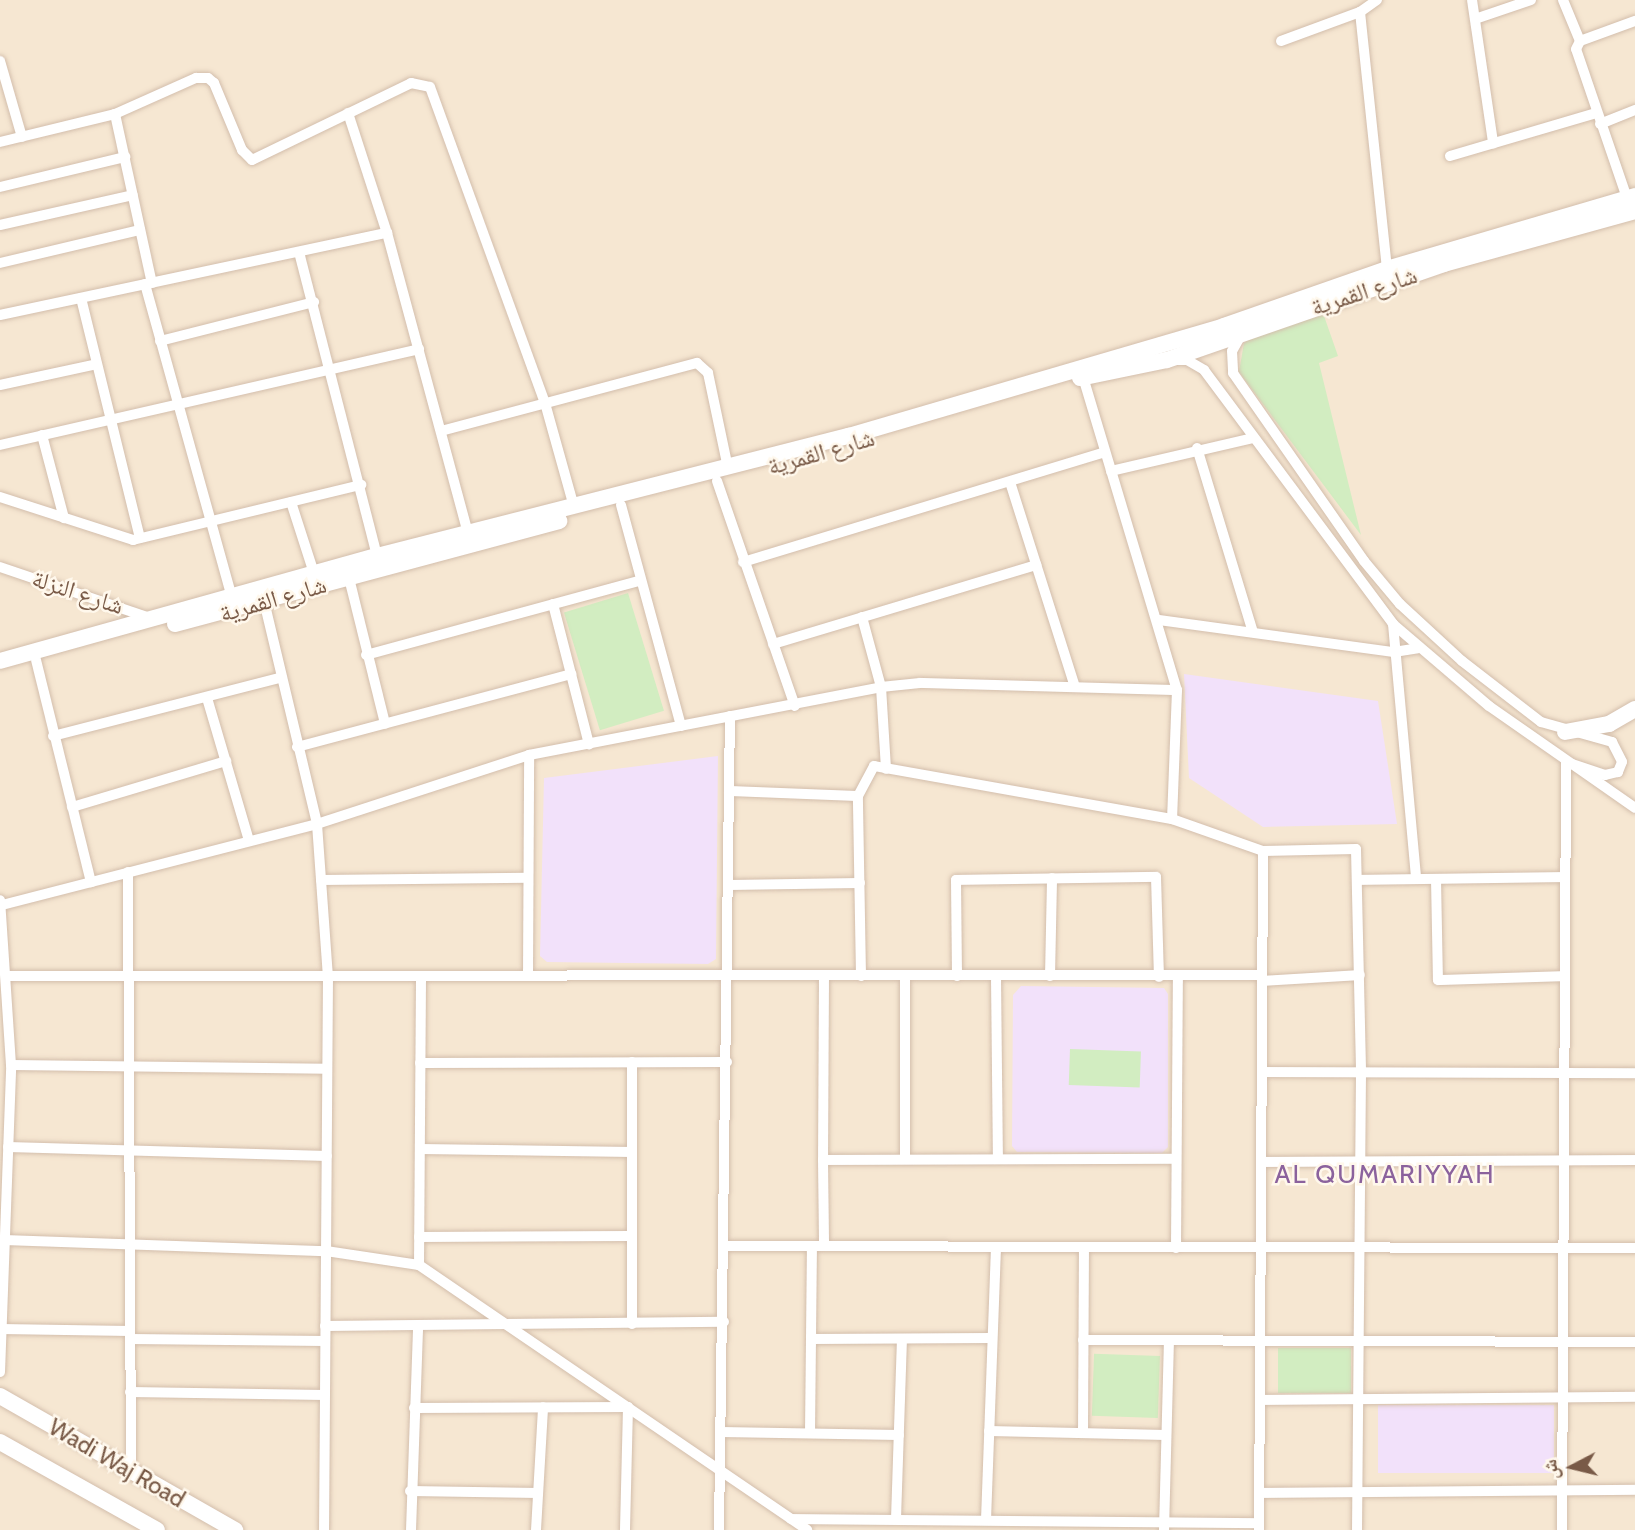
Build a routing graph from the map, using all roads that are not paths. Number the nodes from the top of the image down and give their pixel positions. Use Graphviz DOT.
graph roads {
  1 [pos="1377,0"];
  2 [pos="1472,0"];
  3 [pos="1531,0"];
  4 [pos="1563,0"];
  5 [pos="1360,12"];
  6 [pos="1478,18"];
  7 [pos="1635,21"];
  8 [pos="1282,41"];
  9 [pos="1580,41"];
  10 [pos="0,63"];
  11 [pos="6,102"];
  12 [pos="1635,110"];
  13 [pos="348,113"];
  14 [pos="115,114"];
  15 [pos="1598,118"];
  16 [pos="22,137"];
  17 [pos="0,142"];
  18 [pos="1493,143"];
  19 [pos="1450,156"];
  20 [pos="125,157"];
  21 [pos="0,187"];
  22 [pos="133,195"];
  23 [pos="1632,202"];
  24 [pos="0,225"];
  25 [pos="140,230"];
  26 [pos="387,233"];
  27 [pos="299,252"];
  28 [pos="0,263"];
  29 [pos="1387,269"];
  30 [pos="149,284"];
  31 [pos="81,298"];
  32 [pos="314,302"];
  33 [pos="0,316"];
  34 [pos="1247,330"];
  35 [pos="160,341"];
  36 [pos="419,349"];
  37 [pos="1167,360"];
  38 [pos="97,363"];
  39 [pos="333,369"];
  40 [pos="1083,377"];
  41 [pos="0,385"];
  42 [pos="545,402"];
  43 [pos="177,404"];
  44 [pos="111,420"];
  45 [pos="441,431"];
  46 [pos="43,435"];
  47 [pos="1253,438"];
  48 [pos="0,445"];
  49 [pos="1197,448"];
  50 [pos="1105,452"];
  51 [pos="728,468"];
  52 [pos="1111,471"];
  53 [pos="718,481"];
  54 [pos="1010,482"];
  55 [pos="361,485"];
  56 [pos="0,497"];
  57 [pos="291,502"];
  58 [pos="621,505"];
  59 [pos="574,507"];
  60 [pos="64,518"];
  61 [pos="208,522"];
  62 [pos="468,533"];
  63 [pos="140,538"];
  64 [pos="377,556"];
  65 [pos="743,562"];
  66 [pos="1036,565"];
  67 [pos="0,566"];
  68 [pos="314,573"];
  69 [pos="349,578"];
  70 [pos="638,581"];
  71 [pos="232,597"];
  72 [pos="264,601"];
  73 [pos="553,604"];
  74 [pos="862,617"];
  75 [pos="154,620"];
  76 [pos="1159,620"];
  77 [pos="1393,624"];
  78 [pos="1253,632"];
  79 [pos="773,645"];
  80 [pos="1418,648"];
  81 [pos="1394,652"];
  82 [pos="366,656"];
  83 [pos="36,660"];
  84 [pos="0,661"];
  85 [pos="0,669"];
  86 [pos="571,674"];
  87 [pos="279,678"];
  88 [pos="881,687"];
  89 [pos="1075,687"];
  90 [pos="1177,690"];
  91 [pos="207,698"];
  92 [pos="795,706"];
  93 [pos="1635,709"];
  94 [pos="730,716"];
  95 [pos="385,724"];
  96 [pos="681,726"];
  97 [pos="1565,732"];
  98 [pos="53,736"];
  99 [pos="589,744"];
  100 [pos="298,747"];
  101 [pos="529,755"];
  102 [pos="226,761"];
  103 [pos="1566,762"];
  104 [pos="887,769"];
  105 [pos="729,791"];
  106 [pos="858,796"];
  107 [pos="72,807"];
  108 [pos="1635,808"];
  109 [pos="1172,819"];
  110 [pos="317,824"];
  111 [pos="249,841"];
  112 [pos="1263,851"];
  113 [pos="128,872"];
  114 [pos="1562,877"];
  115 [pos="528,878"];
  116 [pos="1052,878"];
  117 [pos="1416,879"];
  118 [pos="1436,879"];
  119 [pos="321,880"];
  120 [pos="1357,880"];
  121 [pos="91,882"];
  122 [pos="860,883"];
  123 [pos="729,885"];
  124 [pos="1,902"];
  125 [pos="824,975"];
  126 [pos="1360,975"];
  127 [pos="6,976"];
  128 [pos="128,976"];
  129 [pos="328,976"];
  130 [pos="421,976"];
  131 [pos="528,976"];
  132 [pos="728,976"];
  133 [pos="861,976"];
  134 [pos="905,976"];
  135 [pos="957,976"];
  136 [pos="996,976"];
  137 [pos="1050,976"];
  138 [pos="1178,976"];
  139 [pos="1563,976"];
  140 [pos="1159,977"];
  141 [pos="1262,978"];
  142 [pos="632,1062"];
  143 [pos="727,1062"];
  144 [pos="420,1063"];
  145 [pos="11,1065"];
  146 [pos="129,1066"];
  147 [pos="327,1069"];
  148 [pos="1262,1072"];
  149 [pos="1362,1073"];
  150 [pos="1635,1073"];
  151 [pos="1562,1075"];
  152 [pos="5,1141"];
  153 [pos="420,1149"];
  154 [pos="129,1151"];
  155 [pos="632,1152"];
  156 [pos="327,1156"];
  157 [pos="905,1159"];
  158 [pos="1175,1159"];
  159 [pos="823,1160"];
  160 [pos="998,1160"];
  161 [pos="1635,1160"];
  162 [pos="1562,1161"];
  163 [pos="1261,1162"];
  164 [pos="1361,1162"];
  165 [pos="632,1236"];
  166 [pos="419,1237"];
  167 [pos="5,1240"];
  168 [pos="130,1244"];
  169 [pos="725,1246"];
  170 [pos="812,1246"];
  171 [pos="824,1246"];
  172 [pos="996,1247"];
  173 [pos="1084,1247"];
  174 [pos="1176,1248"];
  175 [pos="1261,1248"];
  176 [pos="1360,1248"];
  177 [pos="1635,1248"];
  178 [pos="1562,1249"];
  179 [pos="326,1251"];
  180 [pos="2,1255"];
  181 [pos="419,1265"];
  182 [pos="724,1322"];
  183 [pos="632,1324"];
  184 [pos="325,1326"];
  185 [pos="418,1326"];
  186 [pos="508,1326"];
  187 [pos="1,1329"];
  188 [pos="130,1335"];
  189 [pos="811,1339"];
  190 [pos="902,1339"];
  191 [pos="992,1339"];
  192 [pos="1260,1339"];
  193 [pos="1083,1340"];
  194 [pos="1169,1340"];
  195 [pos="325,1341"];
  196 [pos="1635,1342"];
  197 [pos="1359,1343"];
  198 [pos="1562,1344"];
  199 [pos="0,1372"];
  200 [pos="130,1392"];
  201 [pos="325,1395"];
  202 [pos="0,1396"];
  203 [pos="1635,1397"];
  204 [pos="1562,1399"];
  205 [pos="1260,1400"];
  206 [pos="1358,1400"];
  207 [pos="628,1407"];
  208 [pos="414,1408"];
  209 [pos="543,1408"];
  210 [pos="989,1431"];
  211 [pos="721,1432"];
  212 [pos="810,1433"];
  213 [pos="1083,1433"];
  214 [pos="1166,1434"];
  215 [pos="899,1435"];
  216 [pos="0,1442"];
  217 [pos="720,1470"];
  218 [pos="131,1472"];
  219 [pos="1562,1490"];
  220 [pos="1635,1490"];
  221 [pos="410,1491"];
  222 [pos="1357,1492"];
  223 [pos="538,1493"];
  224 [pos="1259,1493"];
  225 [pos="791,1519"];
  226 [pos="896,1519"];
  227 [pos="986,1520"];
  228 [pos="945,1525"];
  229 [pos="1031,1525"];
  230 [pos="1164,1526"];
  231 [pos="1259,1527"];
  232 [pos="157,1530"];
  233 [pos="235,1530"];
  234 [pos="324,1530"];
  235 [pos="411,1530"];
  236 [pos="537,1530"];
  237 [pos="625,1530"];
  238 [pos="719,1530"];
  239 [pos="807,1530"];
  240 [pos="1357,1530"];
  241 [pos="1562,1530"];
  1 -- 5 [label="street"];
  2 -- 6 [label="street"];
  3 -- 6 [label="street"];
  4 -- 9 [label="street"];
  5 -- 8 [label="street"];
  5 -- 29 [label="street"];
  6 -- 18 [label="street"];
  7 -- 9 [label="street"];
  9 -- 15 [label="street"];
  10 -- 11 [label="street"];
  11 -- 16 [label="street"];
  12 -- 15 [label="street"];
  13 -- 14 [label="street"];
  13 -- 26 [label="street"];
  13 -- 42 [label="street"];
  14 -- 16 [label="street"];
  14 -- 20 [label="street"];
  15 -- 18 [label="street"];
  15 -- 23 [label="street"];
  16 -- 17 [label="street"];
  18 -- 19 [label="street"];
  20 -- 21 [label="street"];
  20 -- 22 [label="street"];
  22 -- 24 [label="street"];
  22 -- 25 [label="street"];
  23 -- 29 [label="street"];
  23 -- 34 [label="street, شارع القمرية"];
  25 -- 28 [label="street"];
  25 -- 30 [label="street"];
  26 -- 27 [label="street"];
  26 -- 36 [label="street"];
  27 -- 30 [label="street"];
  27 -- 32 [label="street"];
  29 -- 51 [label="street"];
  30 -- 31 [label="street"];
  30 -- 35 [label="street"];
  31 -- 33 [label="street"];
  31 -- 38 [label="street"];
  32 -- 35 [label="street"];
  32 -- 39 [label="street"];
  34 -- 37 [label="street, شارع القمرية"];
  34 -- 97 [label="street"];
  35 -- 43 [label="street"];
  36 -- 39 [label="street"];
  36 -- 45 [label="street"];
  37 -- 40 [label="street, شارع القمرية"];
  37 -- 47 [label="street"];
  38 -- 41 [label="street"];
  38 -- 44 [label="street"];
  39 -- 43 [label="street"];
  39 -- 55 [label="street"];
  40 -- 50 [label="street"];
  40 -- 53 [label="street, شارع القمرية"];
  42 -- 45 [label="street"];
  42 -- 51 [label="street"];
  42 -- 59 [label="street"];
  43 -- 44 [label="street"];
  43 -- 61 [label="street"];
  44 -- 46 [label="street"];
  44 -- 63 [label="street"];
  45 -- 62 [label="street"];
  46 -- 48 [label="street"];
  46 -- 60 [label="street"];
  47 -- 49 [label="street"];
  47 -- 77 [label="street"];
  49 -- 52 [label="street"];
  49 -- 78 [label="street"];
  50 -- 52 [label="street"];
  50 -- 54 [label="street"];
  51 -- 59 [label="street"];
  52 -- 76 [label="street"];
  53 -- 58 [label="street, شارع القمرية"];
  53 -- 65 [label="street"];
  54 -- 65 [label="street"];
  54 -- 66 [label="street"];
  55 -- 57 [label="street"];
  55 -- 64 [label="street"];
  56 -- 60 [label="street"];
  57 -- 61 [label="street"];
  57 -- 68 [label="street"];
  58 -- 69 [label="street, شارع القمرية"];
  58 -- 70 [label="street"];
  59 -- 62 [label="street"];
  60 -- 63 [label="street"];
  61 -- 63 [label="street"];
  61 -- 71 [label="street"];
  62 -- 64 [label="street"];
  64 -- 68 [label="street"];
  65 -- 79 [label="street"];
  66 -- 74 [label="street"];
  66 -- 89 [label="street"];
  67 -- 75 [label="street, شارع النزلة"];
  68 -- 71 [label="street"];
  69 -- 72 [label="street, شارع القمرية"];
  69 -- 82 [label="street"];
  70 -- 73 [label="street"];
  70 -- 96 [label="street"];
  71 -- 75 [label="street"];
  72 -- 83 [label="street, شارع القمرية"];
  72 -- 87 [label="street"];
  73 -- 82 [label="street"];
  73 -- 86 [label="street"];
  74 -- 79 [label="street"];
  74 -- 88 [label="street"];
  75 -- 84 [label="street"];
  76 -- 78 [label="street"];
  76 -- 90 [label="street"];
  77 -- 80 [label="street"];
  77 -- 81 [label="street"];
  78 -- 81 [label="street"];
  79 -- 92 [label="street"];
  80 -- 81 [label="street"];
  80 -- 103 [label="street"];
  81 -- 117 [label="street"];
  82 -- 95 [label="street"];
  83 -- 85 [label="street, شارع القمرية"];
  83 -- 98 [label="street"];
  86 -- 95 [label="street"];
  86 -- 99 [label="street"];
  87 -- 91 [label="street"];
  87 -- 100 [label="street"];
  88 -- 89 [label="street"];
  88 -- 92 [label="street"];
  88 -- 104 [label="street"];
  89 -- 90 [label="street"];
  90 -- 109 [label="street"];
  91 -- 98 [label="street"];
  91 -- 102 [label="street"];
  92 -- 94 [label="street"];
  93 -- 97 [label="street"];
  94 -- 96 [label="street"];
  94 -- 105 [label="street"];
  95 -- 100 [label="street"];
  96 -- 99 [label="street"];
  97 -- 103 [label="street"];
  98 -- 107 [label="street"];
  99 -- 101 [label="street"];
  100 -- 110 [label="street"];
  101 -- 110 [label="street"];
  101 -- 115 [label="street"];
  102 -- 107 [label="street"];
  102 -- 111 [label="street"];
  103 -- 108 [label="street"];
  103 -- 114 [label="street"];
  104 -- 106 [label="street"];
  104 -- 109 [label="street"];
  105 -- 106 [label="street"];
  105 -- 123 [label="street"];
  106 -- 122 [label="street"];
  107 -- 121 [label="street"];
  109 -- 112 [label="street"];
  110 -- 111 [label="street"];
  110 -- 119 [label="street"];
  111 -- 113 [label="street"];
  112 -- 120 [label="street"];
  112 -- 141 [label="street"];
  113 -- 121 [label="street"];
  113 -- 128 [label="street"];
  114 -- 118 [label="street"];
  114 -- 139 [label="street"];
  115 -- 119 [label="street"];
  115 -- 131 [label="street"];
  116 -- 135 [label="street"];
  116 -- 137 [label="street"];
  116 -- 140 [label="street"];
  117 -- 118 [label="street"];
  117 -- 120 [label="street"];
  118 -- 139 [label="street"];
  119 -- 129 [label="street"];
  120 -- 126 [label="street"];
  121 -- 124 [label="street"];
  122 -- 123 [label="street"];
  122 -- 133 [label="street"];
  123 -- 132 [label="street"];
  124 -- 127 [label="street"];
  125 -- 132 [label="street"];
  125 -- 133 [label="street"];
  125 -- 159 [label="street"];
  126 -- 141 [label="street"];
  126 -- 149 [label="street"];
  127 -- 128 [label="street"];
  127 -- 145 [label="street"];
  128 -- 129 [label="street"];
  128 -- 146 [label="street"];
  129 -- 130 [label="street"];
  129 -- 147 [label="street"];
  130 -- 131 [label="street"];
  130 -- 144 [label="street"];
  131 -- 132 [label="street"];
  132 -- 143 [label="street"];
  133 -- 134 [label="street"];
  134 -- 135 [label="street"];
  134 -- 157 [label="street"];
  135 -- 136 [label="street"];
  136 -- 137 [label="street"];
  136 -- 160 [label="street"];
  137 -- 140 [label="street"];
  138 -- 140 [label="street"];
  138 -- 141 [label="street"];
  138 -- 158 [label="street"];
  139 -- 151 [label="street"];
  141 -- 148 [label="street"];
  142 -- 143 [label="street"];
  142 -- 144 [label="street"];
  142 -- 155 [label="street"];
  143 -- 169 [label="street"];
  144 -- 153 [label="street"];
  145 -- 146 [label="street"];
  145 -- 152 [label="street"];
  146 -- 147 [label="street"];
  146 -- 154 [label="street"];
  147 -- 156 [label="street"];
  148 -- 149 [label="street"];
  148 -- 163 [label="street"];
  149 -- 151 [label="street"];
  149 -- 164 [label="street"];
  150 -- 151 [label="street"];
  151 -- 162 [label="street"];
  152 -- 154 [label="street"];
  152 -- 167 [label="street"];
  153 -- 155 [label="street"];
  153 -- 166 [label="street"];
  154 -- 156 [label="street"];
  154 -- 168 [label="street"];
  155 -- 165 [label="street"];
  156 -- 179 [label="street"];
  157 -- 159 [label="street"];
  157 -- 160 [label="street"];
  158 -- 160 [label="street"];
  158 -- 174 [label="street"];
  159 -- 171 [label="street"];
  161 -- 162 [label="street"];
  162 -- 164 [label="street"];
  162 -- 178 [label="street"];
  163 -- 164 [label="street"];
  163 -- 175 [label="street"];
  164 -- 176 [label="street"];
  165 -- 166 [label="street"];
  165 -- 183 [label="street"];
  166 -- 181 [label="street"];
  167 -- 168 [label="street"];
  167 -- 180 [label="street"];
  168 -- 179 [label="street"];
  168 -- 188 [label="street"];
  169 -- 170 [label="street"];
  169 -- 182 [label="street"];
  170 -- 171 [label="street"];
  170 -- 189 [label="street"];
  171 -- 172 [label="street"];
  172 -- 173 [label="street"];
  172 -- 191 [label="street"];
  173 -- 174 [label="street"];
  173 -- 193 [label="street"];
  174 -- 175 [label="street"];
  175 -- 176 [label="street"];
  175 -- 192 [label="street"];
  176 -- 178 [label="street"];
  176 -- 197 [label="street"];
  177 -- 178 [label="street"];
  178 -- 198 [label="street"];
  179 -- 181 [label="street"];
  179 -- 184 [label="street"];
  180 -- 187 [label="street"];
  181 -- 186 [label="street"];
  182 -- 183 [label="street"];
  182 -- 211 [label="street"];
  183 -- 186 [label="street"];
  184 -- 185 [label="street"];
  184 -- 195 [label="street"];
  185 -- 186 [label="street"];
  185 -- 208 [label="street"];
  186 -- 207 [label="street"];
  187 -- 188 [label="street"];
  187 -- 199 [label="street"];
  188 -- 195 [label="street"];
  188 -- 200 [label="street"];
  189 -- 190 [label="street"];
  189 -- 212 [label="street"];
  190 -- 191 [label="street"];
  190 -- 215 [label="street"];
  191 -- 210 [label="street"];
  192 -- 194 [label="street"];
  192 -- 197 [label="street"];
  192 -- 205 [label="street"];
  193 -- 194 [label="street"];
  193 -- 213 [label="street"];
  194 -- 214 [label="street"];
  195 -- 201 [label="street"];
  196 -- 198 [label="street"];
  197 -- 198 [label="street"];
  197 -- 206 [label="street"];
  198 -- 204 [label="street"];
  200 -- 201 [label="street"];
  200 -- 218 [label="street"];
  201 -- 234 [label="street"];
  202 -- 218 [label="street, Wadi Waj Road"];
  203 -- 204 [label="street"];
  204 -- 206 [label="street"];
  204 -- 219 [label="street"];
  205 -- 206 [label="street"];
  205 -- 224 [label="street"];
  206 -- 222 [label="street"];
  207 -- 209 [label="street"];
  207 -- 217 [label="street"];
  207 -- 237 [label="street"];
  208 -- 209 [label="street"];
  208 -- 221 [label="street"];
  209 -- 223 [label="street"];
  210 -- 213 [label="street"];
  210 -- 227 [label="street"];
  211 -- 212 [label="street"];
  211 -- 217 [label="street"];
  212 -- 215 [label="street"];
  213 -- 214 [label="street"];
  214 -- 230 [label="street"];
  215 -- 226 [label="street"];
  216 -- 232 [label="street, Wadi Waj Road"];
  217 -- 225 [label="street"];
  217 -- 238 [label="street"];
  218 -- 233 [label="street, Wadi Waj Road"];
  219 -- 220 [label="street"];
  219 -- 222 [label="street"];
  219 -- 241 [label="street"];
  221 -- 223 [label="street"];
  221 -- 235 [label="street"];
  222 -- 224 [label="street"];
  222 -- 240 [label="street"];
  223 -- 236 [label="street"];
  224 -- 231 [label="street"];
  225 -- 226 [label="street"];
  225 -- 239 [label="street"];
  226 -- 228 [label="street"];
  227 -- 228 [label="street"];
  227 -- 229 [label="street"];
  229 -- 230 [label="street"];
  230 -- 231 [label="street"];
}
